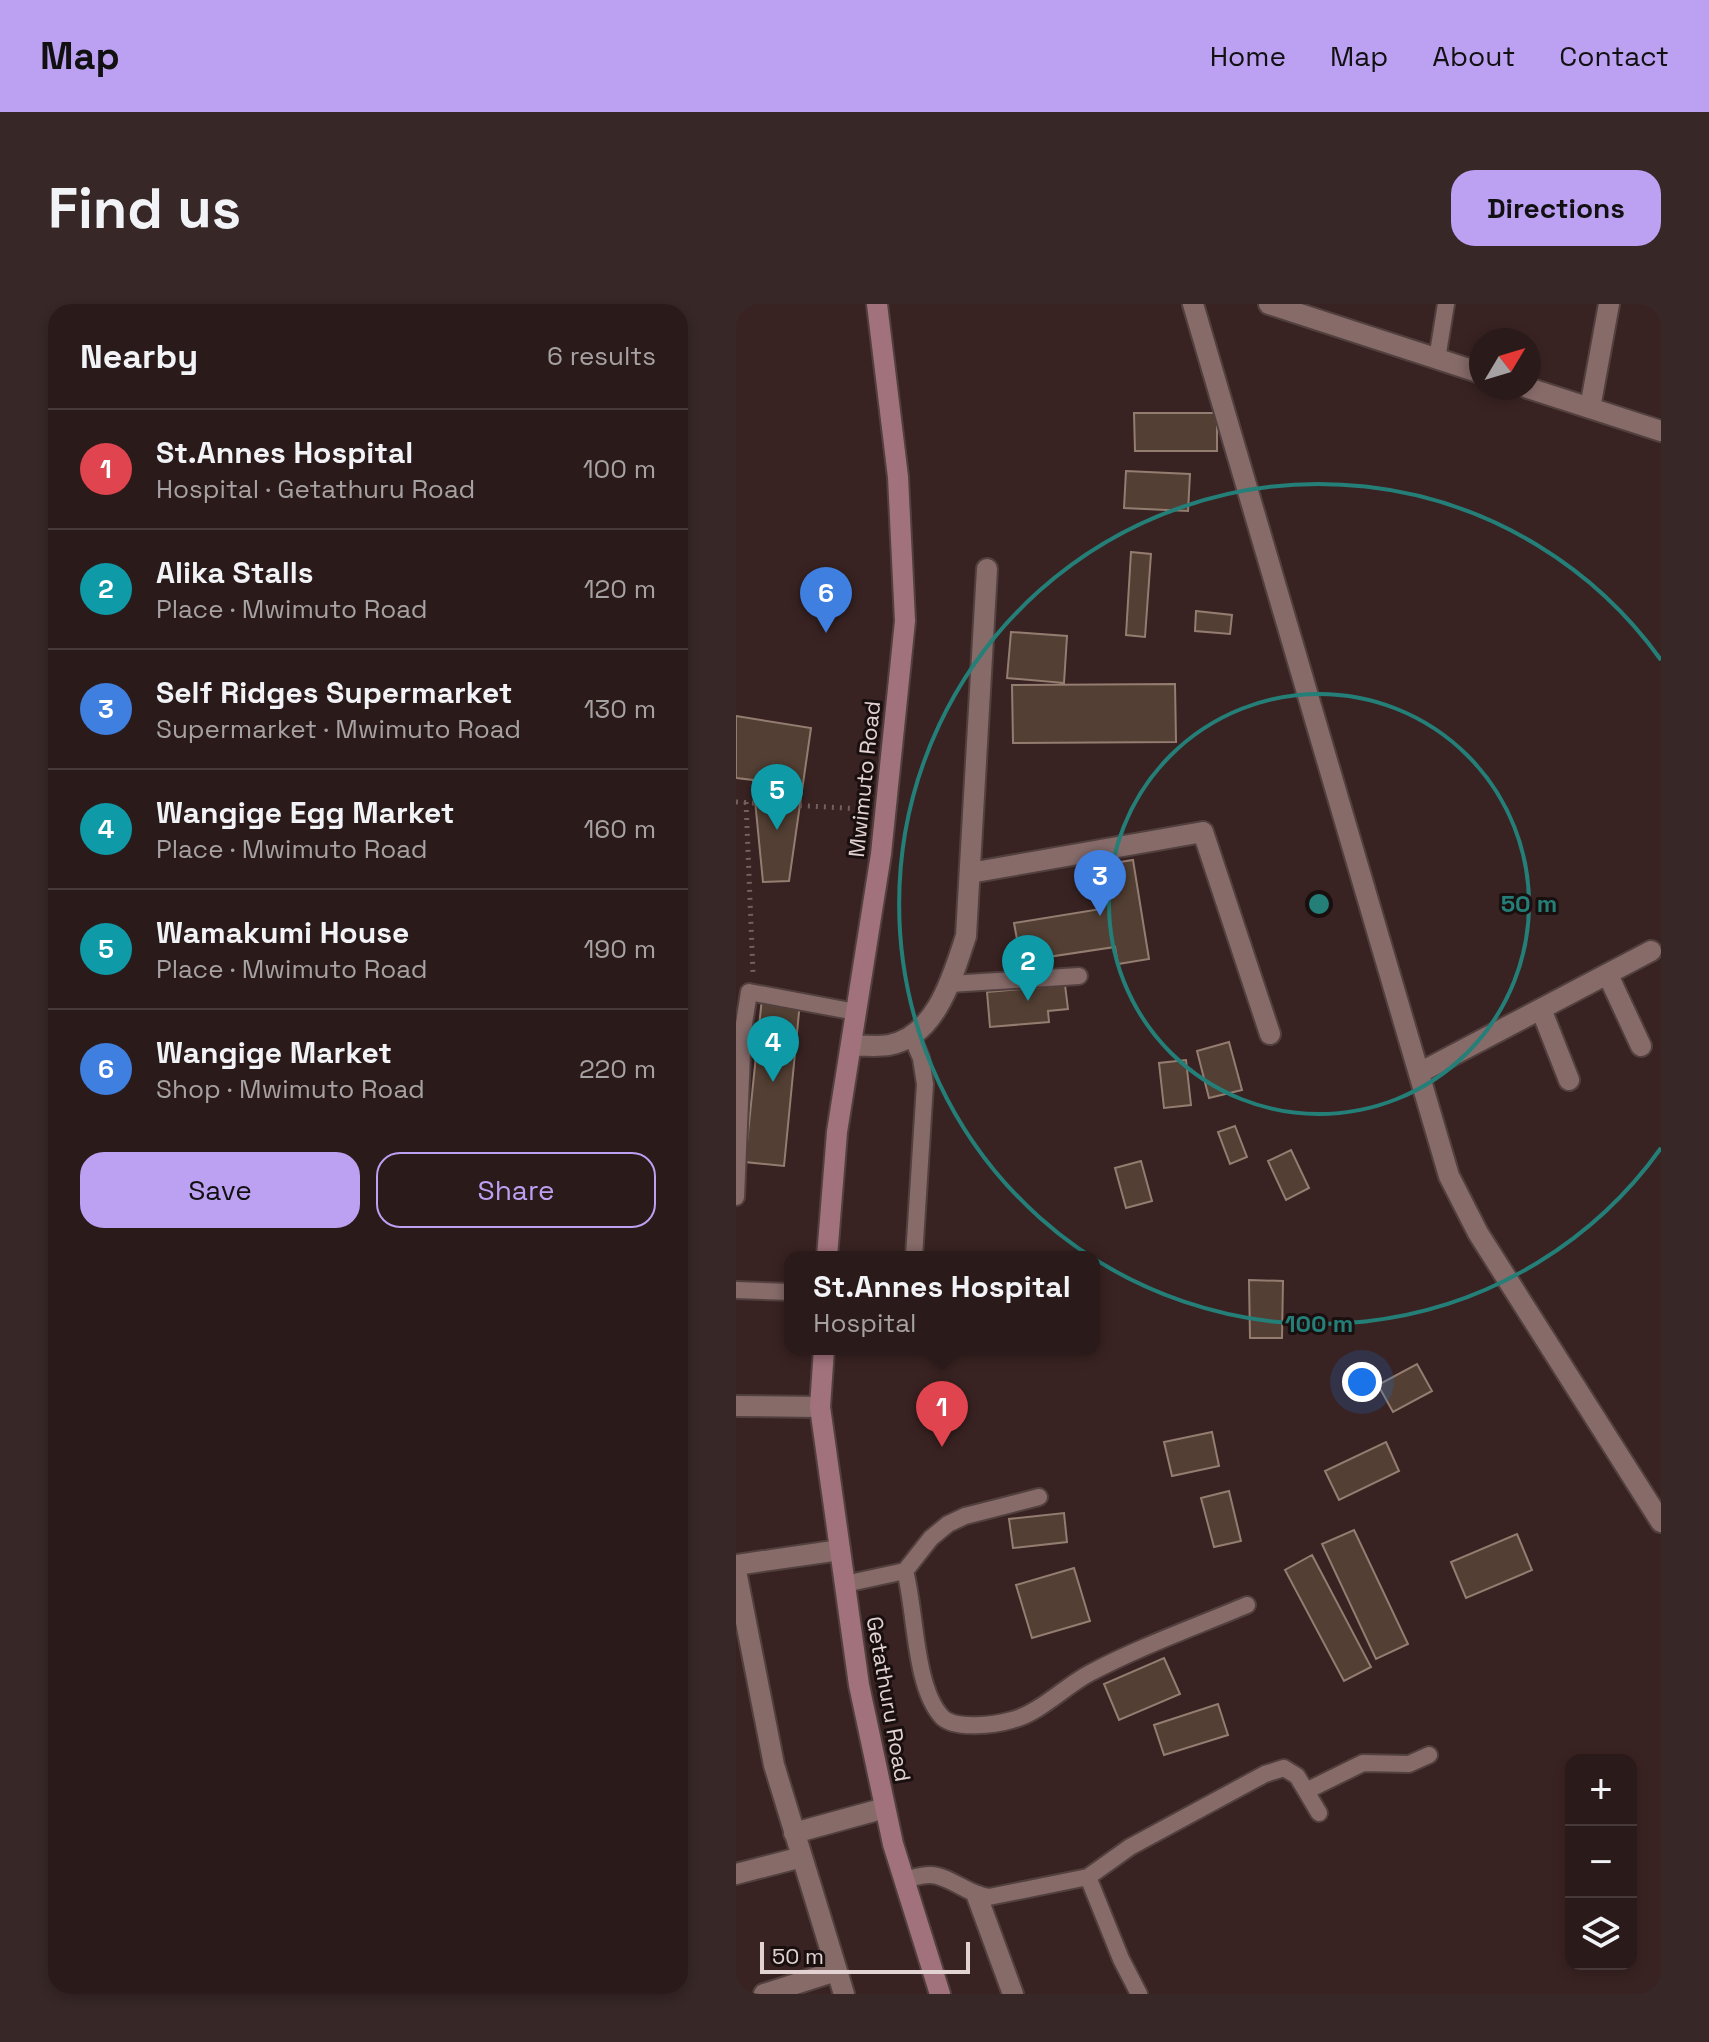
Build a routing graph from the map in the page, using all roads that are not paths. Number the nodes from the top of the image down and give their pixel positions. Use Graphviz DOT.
graph roads {
  1 [pos="877,304"];
  2 [pos="1193,304"];
  3 [pos="1269,304"];
  4 [pos="1446,304"];
  5 [pos="1609,304"];
  6 [pos="1437,359"];
  7 [pos="1469,369"];
  8 [pos="1541,392"];
  9 [pos="1590,408"];
  10 [pos="1661,431"];
  11 [pos="987,569"];
  12 [pos="970,873"];
  13 [pos="1651,951"];
  14 [pos="1608,975"];
  15 [pos="1079,976"];
  16 [pos="950,984"];
  17 [pos="1541,1009"];
  18 [pos="856,1012"];
  19 [pos="1270,1034"];
  20 [pos="912,1037"];
  21 [pos="851,1046"];
  22 [pos="1641,1046"];
  23 [pos="1419,1073"];
  24 [pos="1569,1080"];
  25 [pos="736,1197"];
  26 [pos="827,1251"];
  27 [pos="914,1251"];
  28 [pos="736,1290"];
  29 [pos="784,1292"];
  30 [pos="824,1355"];
  31 [pos="736,1406"];
  32 [pos="820,1407"];
  33 [pos="1039,1497"];
  34 [pos="1661,1522"];
  35 [pos="840,1550"];
  36 [pos="736,1565"];
  37 [pos="736,1571"];
  38 [pos="905,1571"];
  39 [pos="845,1584"];
  40 [pos="1247,1605"];
  41 [pos="1429,1755"];
  42 [pos="1306,1791"];
  43 [pos="885,1808"];
  44 [pos="1319,1813"];
  45 [pos="794,1833"];
  46 [pos="802,1857"];
  47 [pos="736,1874"];
  48 [pos="1088,1877"];
  49 [pos="904,1880"];
  50 [pos="977,1896"];
  51 [pos="836,1971"];
  52 [pos="764,1994"];
  53 [pos="844,1994"];
  54 [pos="940,1994"];
  55 [pos="1013,1994"];
  56 [pos="1139,1994"];
  1 -- 18 [label="main road, Mwimuto Road"];
  2 -- 23 [label="street"];
  3 -- 6 [label="street"];
  4 -- 6 [label="lane"];
  5 -- 9 [label="street"];
  6 -- 7 [label="street"];
  8 -- 9 [label="street"];
  9 -- 10 [label="street"];
  11 -- 12 [label="street"];
  12 -- 16 [label="street"];
  12 -- 19 [label="street"];
  13 -- 14 [label="street"];
  14 -- 17 [label="street"];
  14 -- 22 [label="street"];
  15 -- 16 [label="lane"];
  16 -- 20 [label="street"];
  17 -- 23 [label="street"];
  17 -- 24 [label="street"];
  18 -- 21 [label="main road, Mwimuto Road"];
  18 -- 25 [label="lane"];
  20 -- 21 [label="street"];
  20 -- 27 [label="lane"];
  21 -- 26 [label="main road, Mwimuto Road"];
  23 -- 34 [label="street"];
  28 -- 29 [label="lane"];
  30 -- 32 [label="main road"];
  31 -- 32 [label="street"];
  32 -- 35 [label="main road, Getathuru Road"];
  33 -- 38 [label="lane"];
  35 -- 36 [label="street"];
  35 -- 39 [label="main road, Getathuru Road"];
  37 -- 45 [label="street"];
  38 -- 39 [label="lane"];
  38 -- 40 [label="lane"];
  39 -- 43 [label="main road, Getathuru Road"];
  41 -- 42 [label="lane"];
  42 -- 44 [label="lane"];
  42 -- 48 [label="lane"];
  43 -- 45 [label="street"];
  43 -- 49 [label="main road, Getathuru Road"];
  45 -- 46 [label="street"];
  46 -- 47 [label="street"];
  46 -- 51 [label="street"];
  48 -- 50 [label="lane"];
  48 -- 56 [label="lane"];
  49 -- 50 [label="lane"];
  49 -- 54 [label="main road, Getathuru Road"];
  50 -- 55 [label="street"];
  51 -- 52 [label="street"];
  51 -- 53 [label="street"];
}
